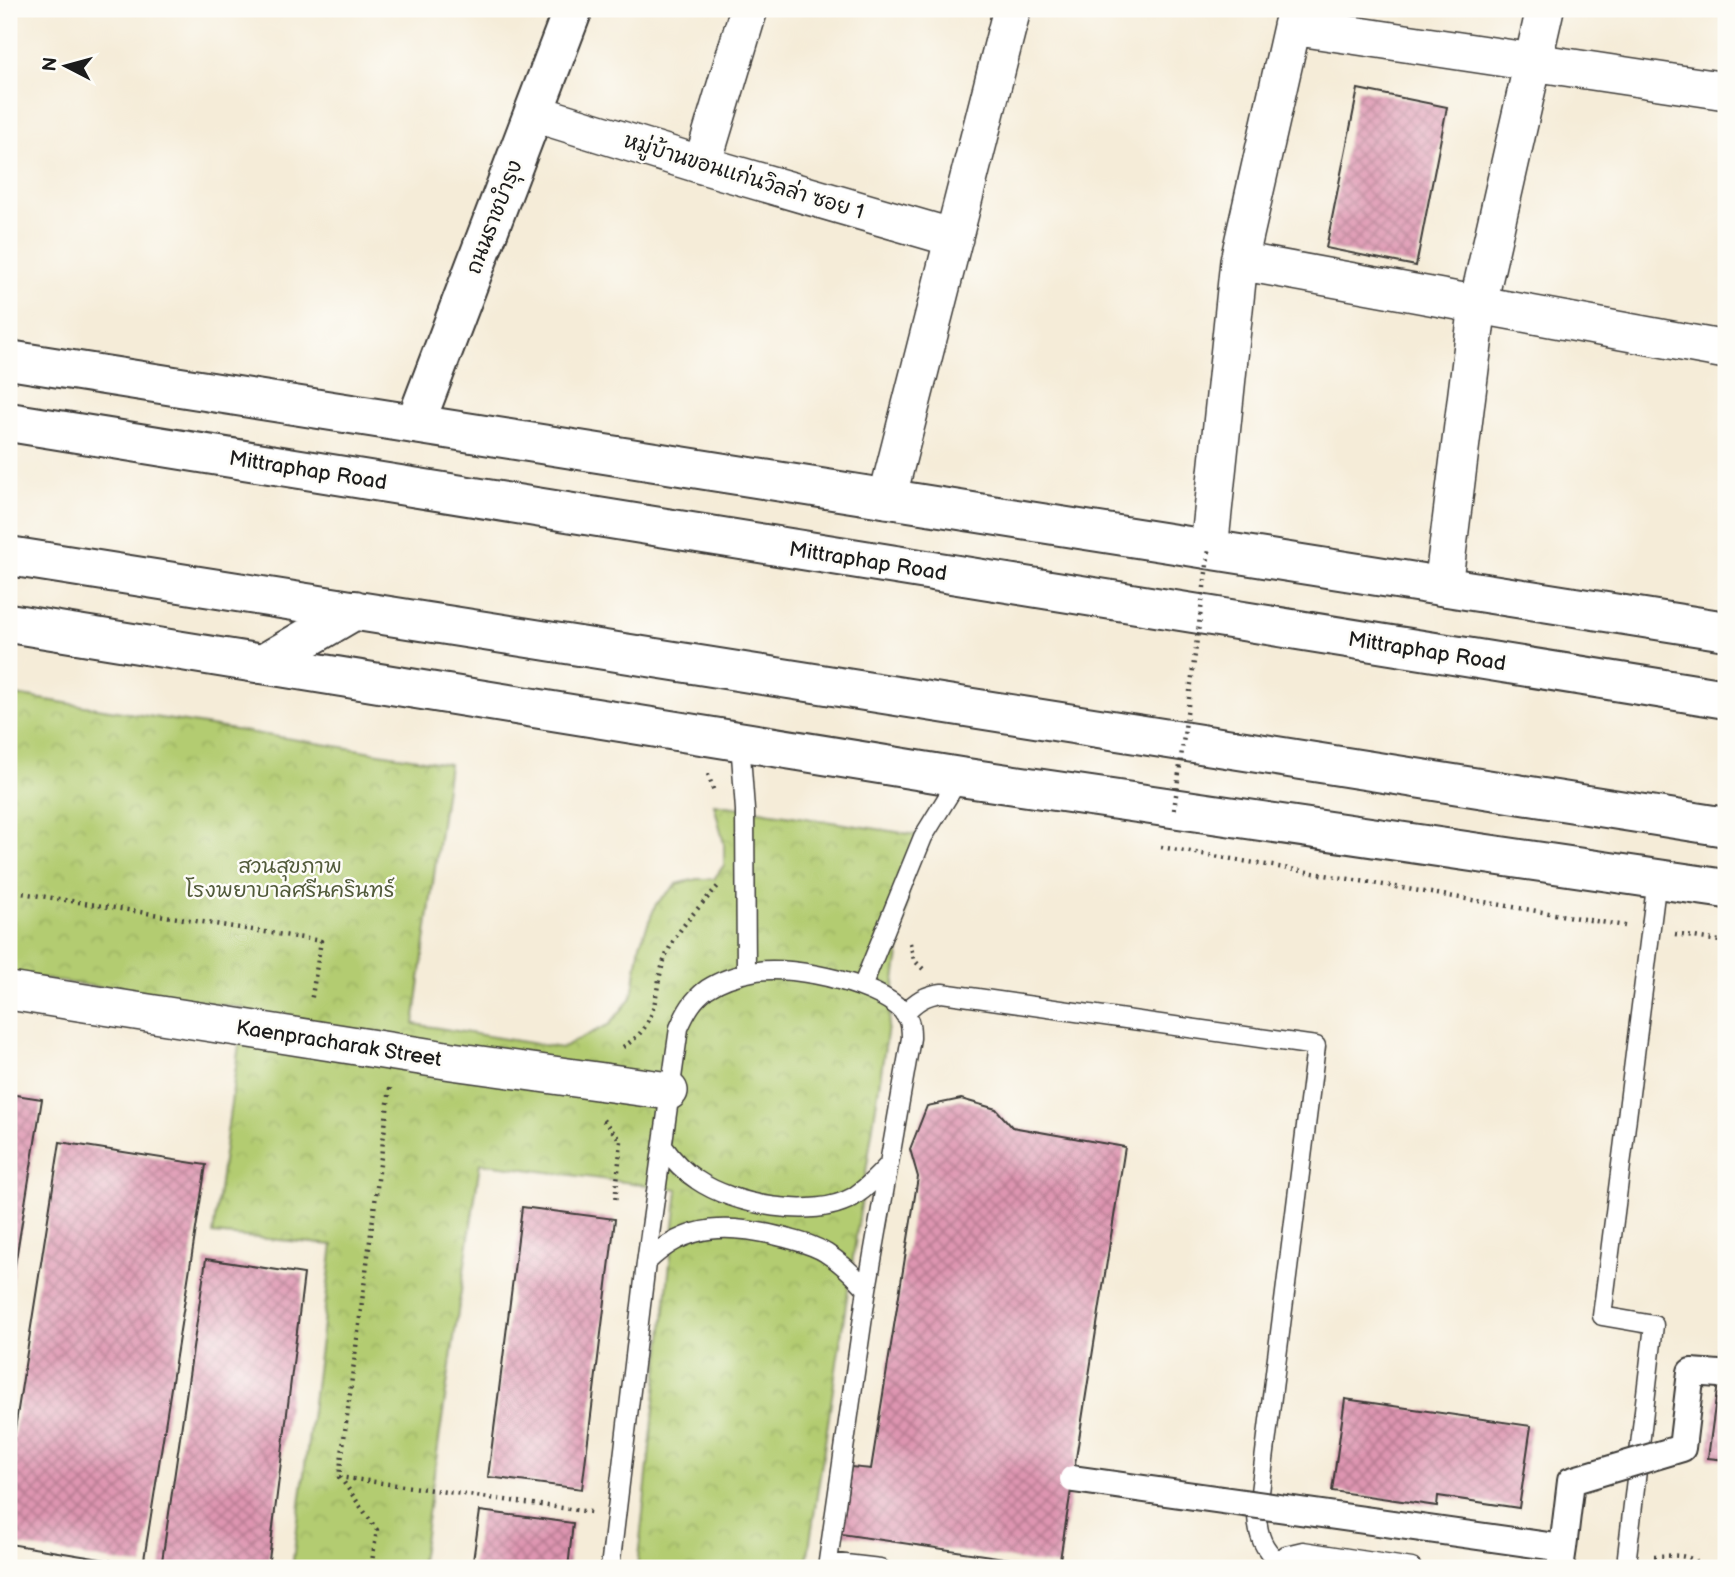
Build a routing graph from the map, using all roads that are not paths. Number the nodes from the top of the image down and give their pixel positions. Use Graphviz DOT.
graph roads {
  1 [pos="573,9"];
  2 [pos="749,9"];
  3 [pos="1012,9"];
  4 [pos="1545,9"];
  5 [pos="1294,17"];
  6 [pos="1532,62"];
  7 [pos="1726,91"];
  8 [pos="534,113"];
  9 [pos="702,165"];
  10 [pos="954,238"];
  11 [pos="1239,261"];
  12 [pos="1478,304"];
  13 [pos="1726,350"];
  14 [pos="9,360"];
  15 [pos="9,422"];
  16 [pos="415,424"];
  17 [pos="887,499"];
  18 [pos="1209,550"];
  19 [pos="9,556"];
  20 [pos="1443,587"];
  21 [pos="355,610"];
  22 [pos="9,623"];
  23 [pos="1726,631"];
  24 [pos="263,664"];
  25 [pos="1726,699"];
  26 [pos="740,741"];
  27 [pos="960,777"];
  28 [pos="1726,827"];
  29 [pos="1657,879"];
  30 [pos="1726,888"];
  31 [pos="747,973"];
  32 [pos="862,987"];
  33 [pos="9,991"];
  34 [pos="904,1014"];
  35 [pos="669,1091"];
  36 [pos="663,1146"];
  37 [pos="889,1164"];
  38 [pos="646,1263"];
  39 [pos="867,1289"];
  40 [pos="1719,1374"];
  41 [pos="1073,1479"];
  42 [pos="1561,1558"];
  43 [pos="1275,1564"];
  44 [pos="827,1565"];
  45 [pos="610,1568"];
  46 [pos="880,1568"];
  47 [pos="1412,1568"];
  48 [pos="1632,1568"];
  1 -- 8 [label="main road, ถนนราชบำรุง"];
  2 -- 9 [label="street"];
  3 -- 10 [label="street"];
  4 -- 6 [label="street"];
  5 -- 6 [label="street"];
  5 -- 11 [label="street"];
  6 -- 7 [label="street"];
  6 -- 12 [label="street"];
  8 -- 9 [label="street, หมู่บ้านขอนแก่นวิลล่า ซอย 1"];
  8 -- 16 [label="main road, ถนนราชบำรุง"];
  9 -- 10 [label="street, หมู่บ้านขอนแก่นวิลล่า ซอย 1"];
  10 -- 17 [label="street"];
  11 -- 12 [label="street"];
  11 -- 18 [label="street"];
  12 -- 13 [label="street"];
  12 -- 20 [label="street"];
  14 -- 16 [label="main road"];
  15 -- 25 [label="main road, Mittraphap Road"];
  16 -- 17 [label="main road"];
  17 -- 18 [label="main road"];
  18 -- 20 [label="main road"];
  19 -- 21 [label="main road"];
  20 -- 23 [label="main road"];
  21 -- 24 [label="main road"];
  21 -- 28 [label="main road"];
  22 -- 24 [label="main road"];
  24 -- 26 [label="main road"];
  26 -- 27 [label="main road"];
  26 -- 31 [label="lane"];
  27 -- 29 [label="main road"];
  27 -- 32 [label="lane"];
  29 -- 30 [label="main road"];
  29 -- 48 [label="lane"];
  31 -- 32 [label="lane"];
  31 -- 35 [label="lane"];
  32 -- 34 [label="lane"];
  33 -- 35 [label="street, Kaenpracharak Street"];
  34 -- 37 [label="lane"];
  34 -- 43 [label="lane"];
  35 -- 36 [label="lane"];
  36 -- 37 [label="lane"];
  36 -- 38 [label="lane"];
  37 -- 39 [label="lane"];
  38 -- 39 [label="lane"];
  38 -- 45 [label="lane"];
  39 -- 44 [label="lane"];
  40 -- 42 [label="street, bridge"];
  41 -- 42 [label="street, bridge"];
  43 -- 47 [label="lane"];
  44 -- 46 [label="lane"];
}
